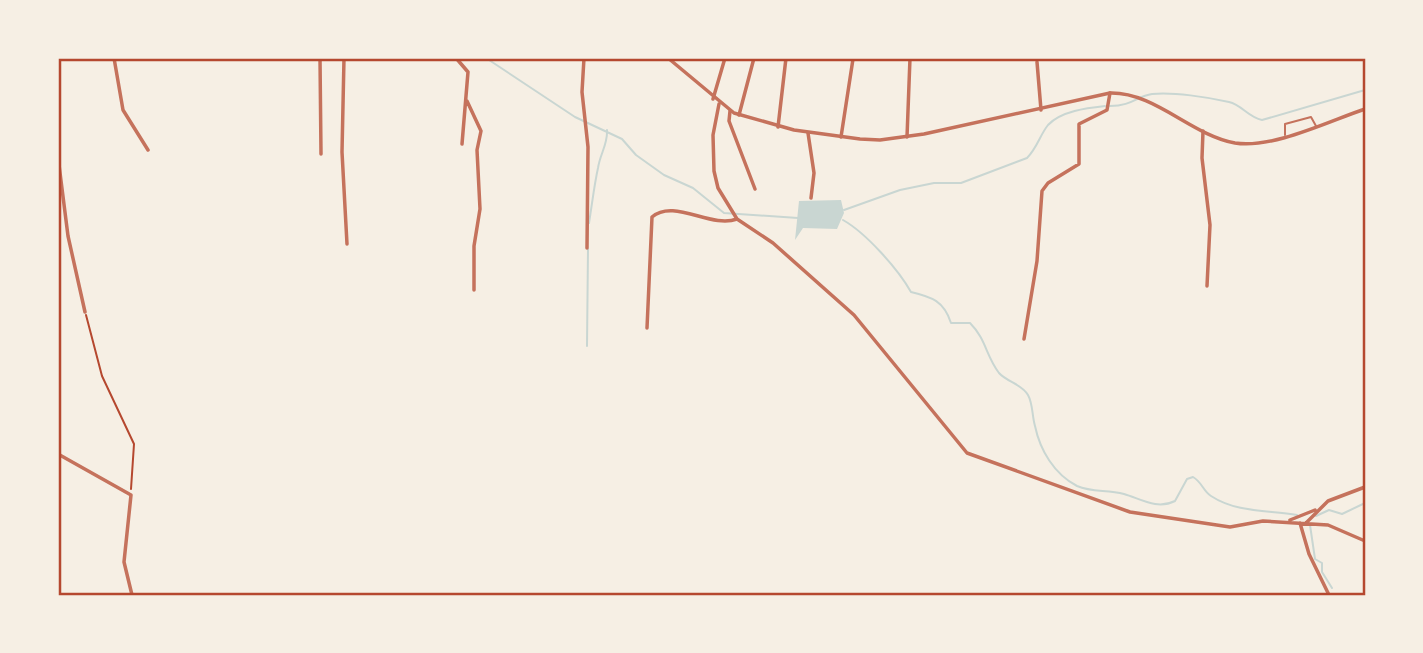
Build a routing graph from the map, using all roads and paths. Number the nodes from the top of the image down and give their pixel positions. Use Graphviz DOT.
graph roads {
  1 [pos="114,58"];
  2 [pos="320,58"];
  3 [pos="344,58"];
  4 [pos="456,58"];
  5 [pos="584,58"];
  6 [pos="667,58"];
  7 [pos="725,58"];
  8 [pos="754,58"];
  9 [pos="786,58"];
  10 [pos="910,58"];
  11 [pos="853,59"];
  12 [pos="1037,62"];
  13 [pos="1110,93"];
  14 [pos="713,99"];
  15 [pos="467,101"];
  16 [pos="719,104"];
  17 [pos="1041,110"];
  18 [pos="1365,110"];
  19 [pos="730,111"];
  20 [pos="739,115"];
  21 [pos="1316,126"];
  22 [pos="778,127"];
  23 [pos="1203,131"];
  24 [pos="808,133"];
  25 [pos="1286,136"];
  26 [pos="841,137"];
  27 [pos="906,137"];
  28 [pos="462,144"];
  29 [pos="148,149"];
  30 [pos="321,154"];
  31 [pos="58,157"];
  32 [pos="755,189"];
  33 [pos="811,198"];
  34 [pos="737,218"];
  35 [pos="347,244"];
  36 [pos="587,248"];
  37 [pos="1206,286"];
  38 [pos="474,290"];
  39 [pos="85,312"];
  40 [pos="647,328"];
  41 [pos="1024,338"];
  42 [pos="58,454"];
  43 [pos="1365,487"];
  44 [pos="130,495"];
  45 [pos="1316,510"];
  46 [pos="1307,521"];
  47 [pos="1289,522"];
  48 [pos="1300,523"];
  49 [pos="1365,541"];
  50 [pos="132,595"];
  51 [pos="1329,595"];
  1 -- 29 [label="street"];
  2 -- 30 [label="street"];
  3 -- 35 [label="street"];
  4 -- 15 [label="street"];
  5 -- 36 [label="street"];
  6 -- 14 [label="street"];
  7 -- 14 [label="street"];
  8 -- 20 [label="street"];
  9 -- 22 [label="street"];
  10 -- 27 [label="street"];
  11 -- 26 [label="street"];
  12 -- 17 [label="street"];
  13 -- 17 [label="street"];
  13 -- 23 [label="street"];
  13 -- 41 [label="street"];
  14 -- 16 [label="street"];
  15 -- 28 [label="street"];
  15 -- 38 [label="street"];
  16 -- 19 [label="street"];
  16 -- 34 [label="street"];
  17 -- 27 [label="street"];
  18 -- 21 [label="street"];
  19 -- 20 [label="street"];
  19 -- 32 [label="street"];
  20 -- 22 [label="street"];
  21 -- 25 [label="street"];
  21 -- 25 [label="lane"];
  22 -- 24 [label="street"];
  23 -- 25 [label="street"];
  23 -- 37 [label="street"];
  24 -- 26 [label="street"];
  24 -- 33 [label="street"];
  26 -- 27 [label="street"];
  31 -- 39 [label="street"];
  34 -- 40 [label="street"];
  34 -- 47 [label="street"];
  39 -- 44 [label="path"];
  42 -- 44 [label="street"];
  43 -- 45 [label="street"];
  44 -- 50 [label="street"];
  45 -- 46 [label="street"];
  45 -- 47 [label="street"];
  46 -- 48 [label="street"];
  46 -- 49 [label="street"];
  47 -- 48 [label="street"];
  48 -- 51 [label="street"];
}
